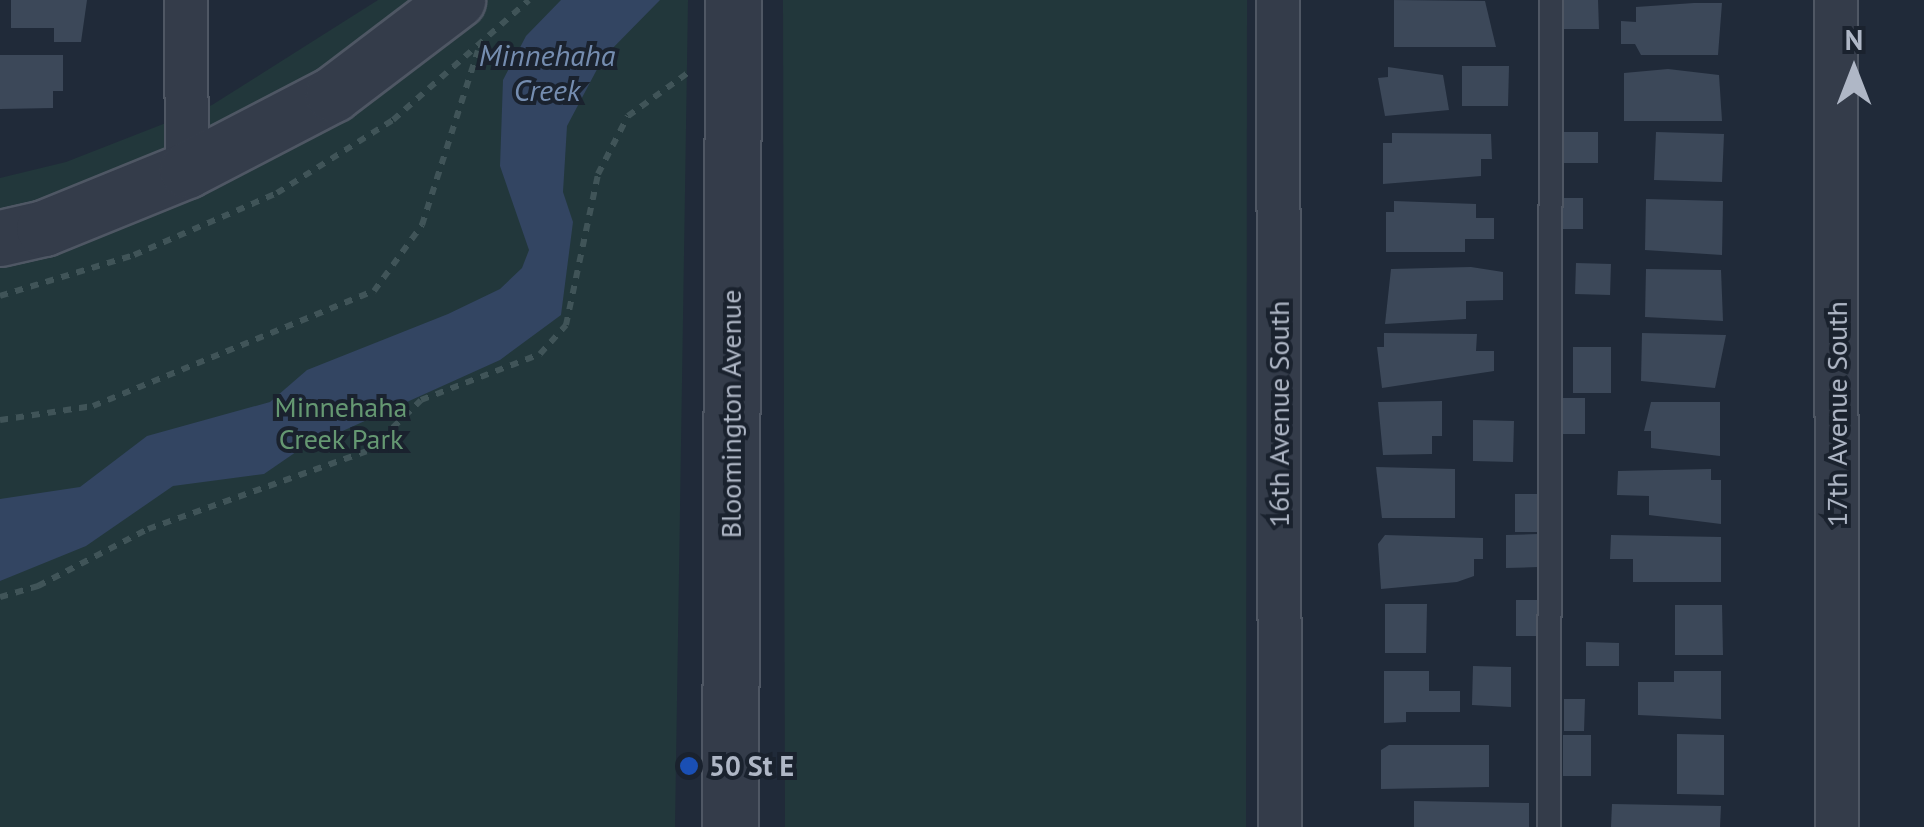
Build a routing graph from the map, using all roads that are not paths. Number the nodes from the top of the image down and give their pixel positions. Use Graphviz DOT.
graph roads {
  1 [pos="186,0"];
  2 [pos="456,0"];
  3 [pos="1278,0"];
  4 [pos="1551,0"];
  5 [pos="1836,0"];
  6 [pos="732,19"];
  7 [pos="188,170"];
  8 [pos="0,238"];
  9 [pos="730,827"];
  10 [pos="1280,827"];
  11 [pos="1549,827"];
  12 [pos="1838,827"];
  1 -- 7 [label="street"];
  2 -- 7 [label="street"];
  3 -- 10 [label="street, 16th Avenue South"];
  4 -- 11 [label="lane"];
  5 -- 12 [label="street, 17th Avenue South"];
  6 -- 9 [label="street, Bloomington Avenue"];
  7 -- 8 [label="street"];
}
